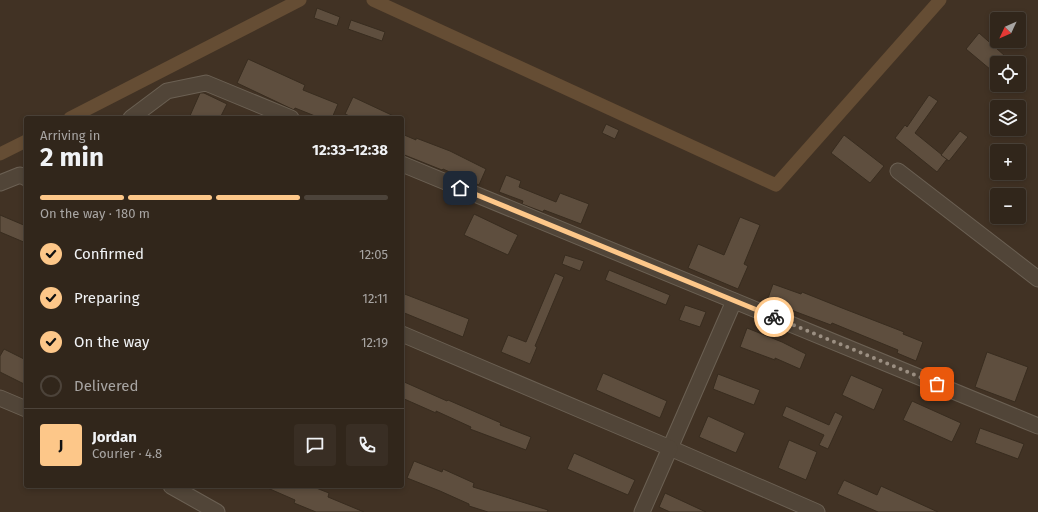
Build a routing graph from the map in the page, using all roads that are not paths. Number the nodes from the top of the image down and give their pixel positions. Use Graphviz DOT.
graph roads {
  1 [pos="134,116"];
  2 [pos="285,116"];
  3 [pos="404,165"];
  4 [pos="898,171"];
  5 [pos="24,177"];
  6 [pos="0,183"];
  7 [pos="1038,280"];
  8 [pos="734,301"];
  9 [pos="404,335"];
  10 [pos="0,398"];
  11 [pos="24,408"];
  12 [pos="1038,426"];
  13 [pos="670,448"];
  14 [pos="175,488"];
  15 [pos="217,512"];
  16 [pos="642,512"];
  17 [pos="817,512"];
  1 -- 2 [label="street"];
  3 -- 8 [label="street"];
  4 -- 7 [label="street"];
  5 -- 6 [label="street"];
  8 -- 12 [label="street"];
  8 -- 13 [label="street"];
  9 -- 13 [label="street"];
  10 -- 11 [label="street"];
  13 -- 16 [label="street"];
  13 -- 17 [label="street"];
  14 -- 15 [label="street"];
}
